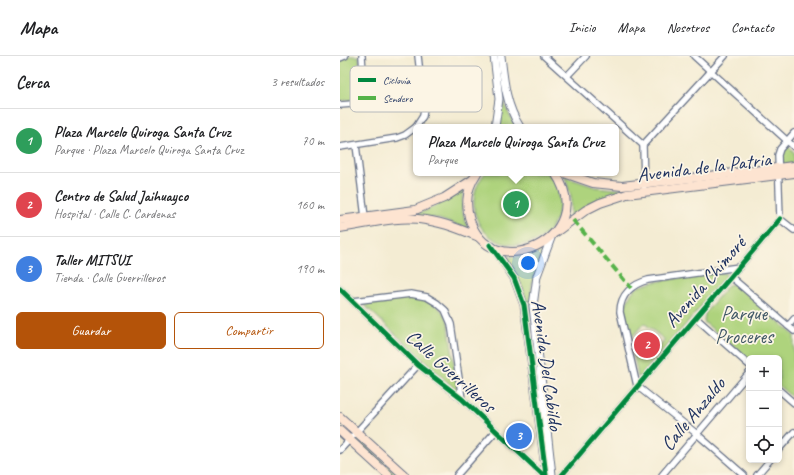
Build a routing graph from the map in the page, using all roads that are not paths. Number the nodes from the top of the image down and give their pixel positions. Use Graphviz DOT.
graph roads {
  1 [pos="345,56"];
  2 [pos="362,56"];
  3 [pos="418,56"];
  4 [pos="494,56"];
  5 [pos="501,56"];
  6 [pos="544,56"];
  7 [pos="586,56"];
  8 [pos="694,56"];
  9 [pos="725,56"];
  10 [pos="340,58"];
  11 [pos="363,66"];
  12 [pos="419,66"];
  13 [pos="711,72"];
  14 [pos="567,76"];
  15 [pos="350,104"];
  16 [pos="340,105"];
  17 [pos="424,112"];
  18 [pos="418,124"];
  19 [pos="495,124"];
  20 [pos="518,124"];
  21 [pos="413,130"];
  22 [pos="794,133"];
  23 [pos="787,141"];
  24 [pos="356,145"];
  25 [pos="643,145"];
  26 [pos="340,147"];
  27 [pos="794,148"];
  28 [pos="794,166"];
  29 [pos="778,171"];
  30 [pos="794,173"];
  31 [pos="474,176"];
  32 [pos="475,176"];
  33 [pos="558,176"];
  34 [pos="571,176"];
  35 [pos="644,187"];
  36 [pos="365,217"];
  37 [pos="780,219"];
  38 [pos="340,220"];
  39 [pos="340,228"];
  40 [pos="794,230"];
  41 [pos="553,235"];
  42 [pos="482,238"];
  43 [pos="490,245"];
  44 [pos="739,267"];
  45 [pos="731,277"];
  46 [pos="341,291"];
  47 [pos="353,301"];
  48 [pos="696,318"];
  49 [pos="794,319"];
  50 [pos="788,326"];
  51 [pos="794,331"];
  52 [pos="746,362"];
  53 [pos="418,364"];
  54 [pos="746,377"];
  55 [pos="637,386"];
  56 [pos="780,391"];
  57 [pos="462,399"];
  58 [pos="794,403"];
  59 [pos="340,417"];
  60 [pos="340,431"];
  61 [pos="356,432"];
  62 [pos="495,432"];
  63 [pos="794,432"];
  64 [pos="697,434"];
  65 [pos="350,440"];
  66 [pos="782,446"];
  67 [pos="340,450"];
  68 [pos="767,463"];
  69 [pos="388,475"];
  70 [pos="404,475"];
  71 [pos="456,475"];
  72 [pos="545,475"];
  73 [pos="552,475"];
  74 [pos="562,475"];
  75 [pos="662,475"];
  76 [pos="744,475"];
  77 [pos="757,475"];
  1 -- 10 [label="street"];
  2 -- 11 [label="street"];
  3 -- 12 [label="street"];
  4 -- 19 [label="street"];
  5 -- 20 [label="street"];
  6 -- 14 [label="street"];
  7 -- 14 [label="street"];
  8 -- 13 [label="street"];
  9 -- 13 [label="street"];
  13 -- 23 [label="street"];
  13 -- 25 [label="street"];
  14 -- 25 [label="street"];
  15 -- 16 [label="street"];
  17 -- 18 [label="street"];
  21 -- 24 [label="street"];
  22 -- 23 [label="street"];
  23 -- 27 [label="street"];
  23 -- 29 [label="street"];
  24 -- 26 [label="street"];
  24 -- 36 [label="street"];
  25 -- 35 [label="street"];
  28 -- 29 [label="main road, Avenida de la Patria"];
  29 -- 30 [label="main road, Avenida de la Patria"];
  29 -- 35 [label="main road, Avenida de la Patria"];
  29 -- 37 [label="street"];
  31 -- 36 [label="main road"];
  32 -- 42 [label="main road"];
  33 -- 41 [label="main road"];
  34 -- 35 [label="main road, Avenida de la Patria"];
  35 -- 41 [label="main road, Avenida de la Patria"];
  36 -- 38 [label="main road"];
  37 -- 40 [label="street"];
  37 -- 44 [label="street, Avenida Chimoré"];
  39 -- 42 [label="main road"];
  41 -- 43 [label="main road, Avenida de la Patria"];
  41 -- 73 [label="street, Avenida Del Cabildo"];
  42 -- 43 [label="main road"];
  43 -- 72 [label="street, Avenida Del Cabildo"];
  44 -- 45 [label="street, Avenida Chimoré"];
  44 -- 55 [label="street"];
  45 -- 48 [label="street, Avenida Chimoré"];
  45 -- 50 [label="street"];
  46 -- 47 [label="street, Calle Guerrilleros"];
  47 -- 53 [label="street, Calle Guerrilleros"];
  47 -- 57 [label="street"];
  48 -- 52 [label="street"];
  48 -- 55 [label="street, Avenida Chimoré"];
  49 -- 50 [label="street"];
  50 -- 51 [label="street"];
  53 -- 57 [label="street, Calle Guerrilleros"];
  53 -- 61 [label="street"];
  54 -- 64 [label="street, Calle Anzaldo"];
  55 -- 64 [label="street"];
  55 -- 74 [label="street, Avenida Chimoré"];
  56 -- 58 [label="street"];
  57 -- 62 [label="street, Calle Guerrilleros"];
  59 -- 61 [label="main road"];
  60 -- 65 [label="main road"];
  61 -- 65 [label="street"];
  61 -- 70 [label="main road"];
  62 -- 71 [label="street"];
  62 -- 72 [label="street, Calle Guerrilleros"];
  63 -- 66 [label="street"];
  64 -- 75 [label="street, Calle Anzaldo"];
  64 -- 76 [label="street"];
  65 -- 67 [label="street"];
  65 -- 69 [label="main road"];
  68 -- 77 [label="street"];
}
